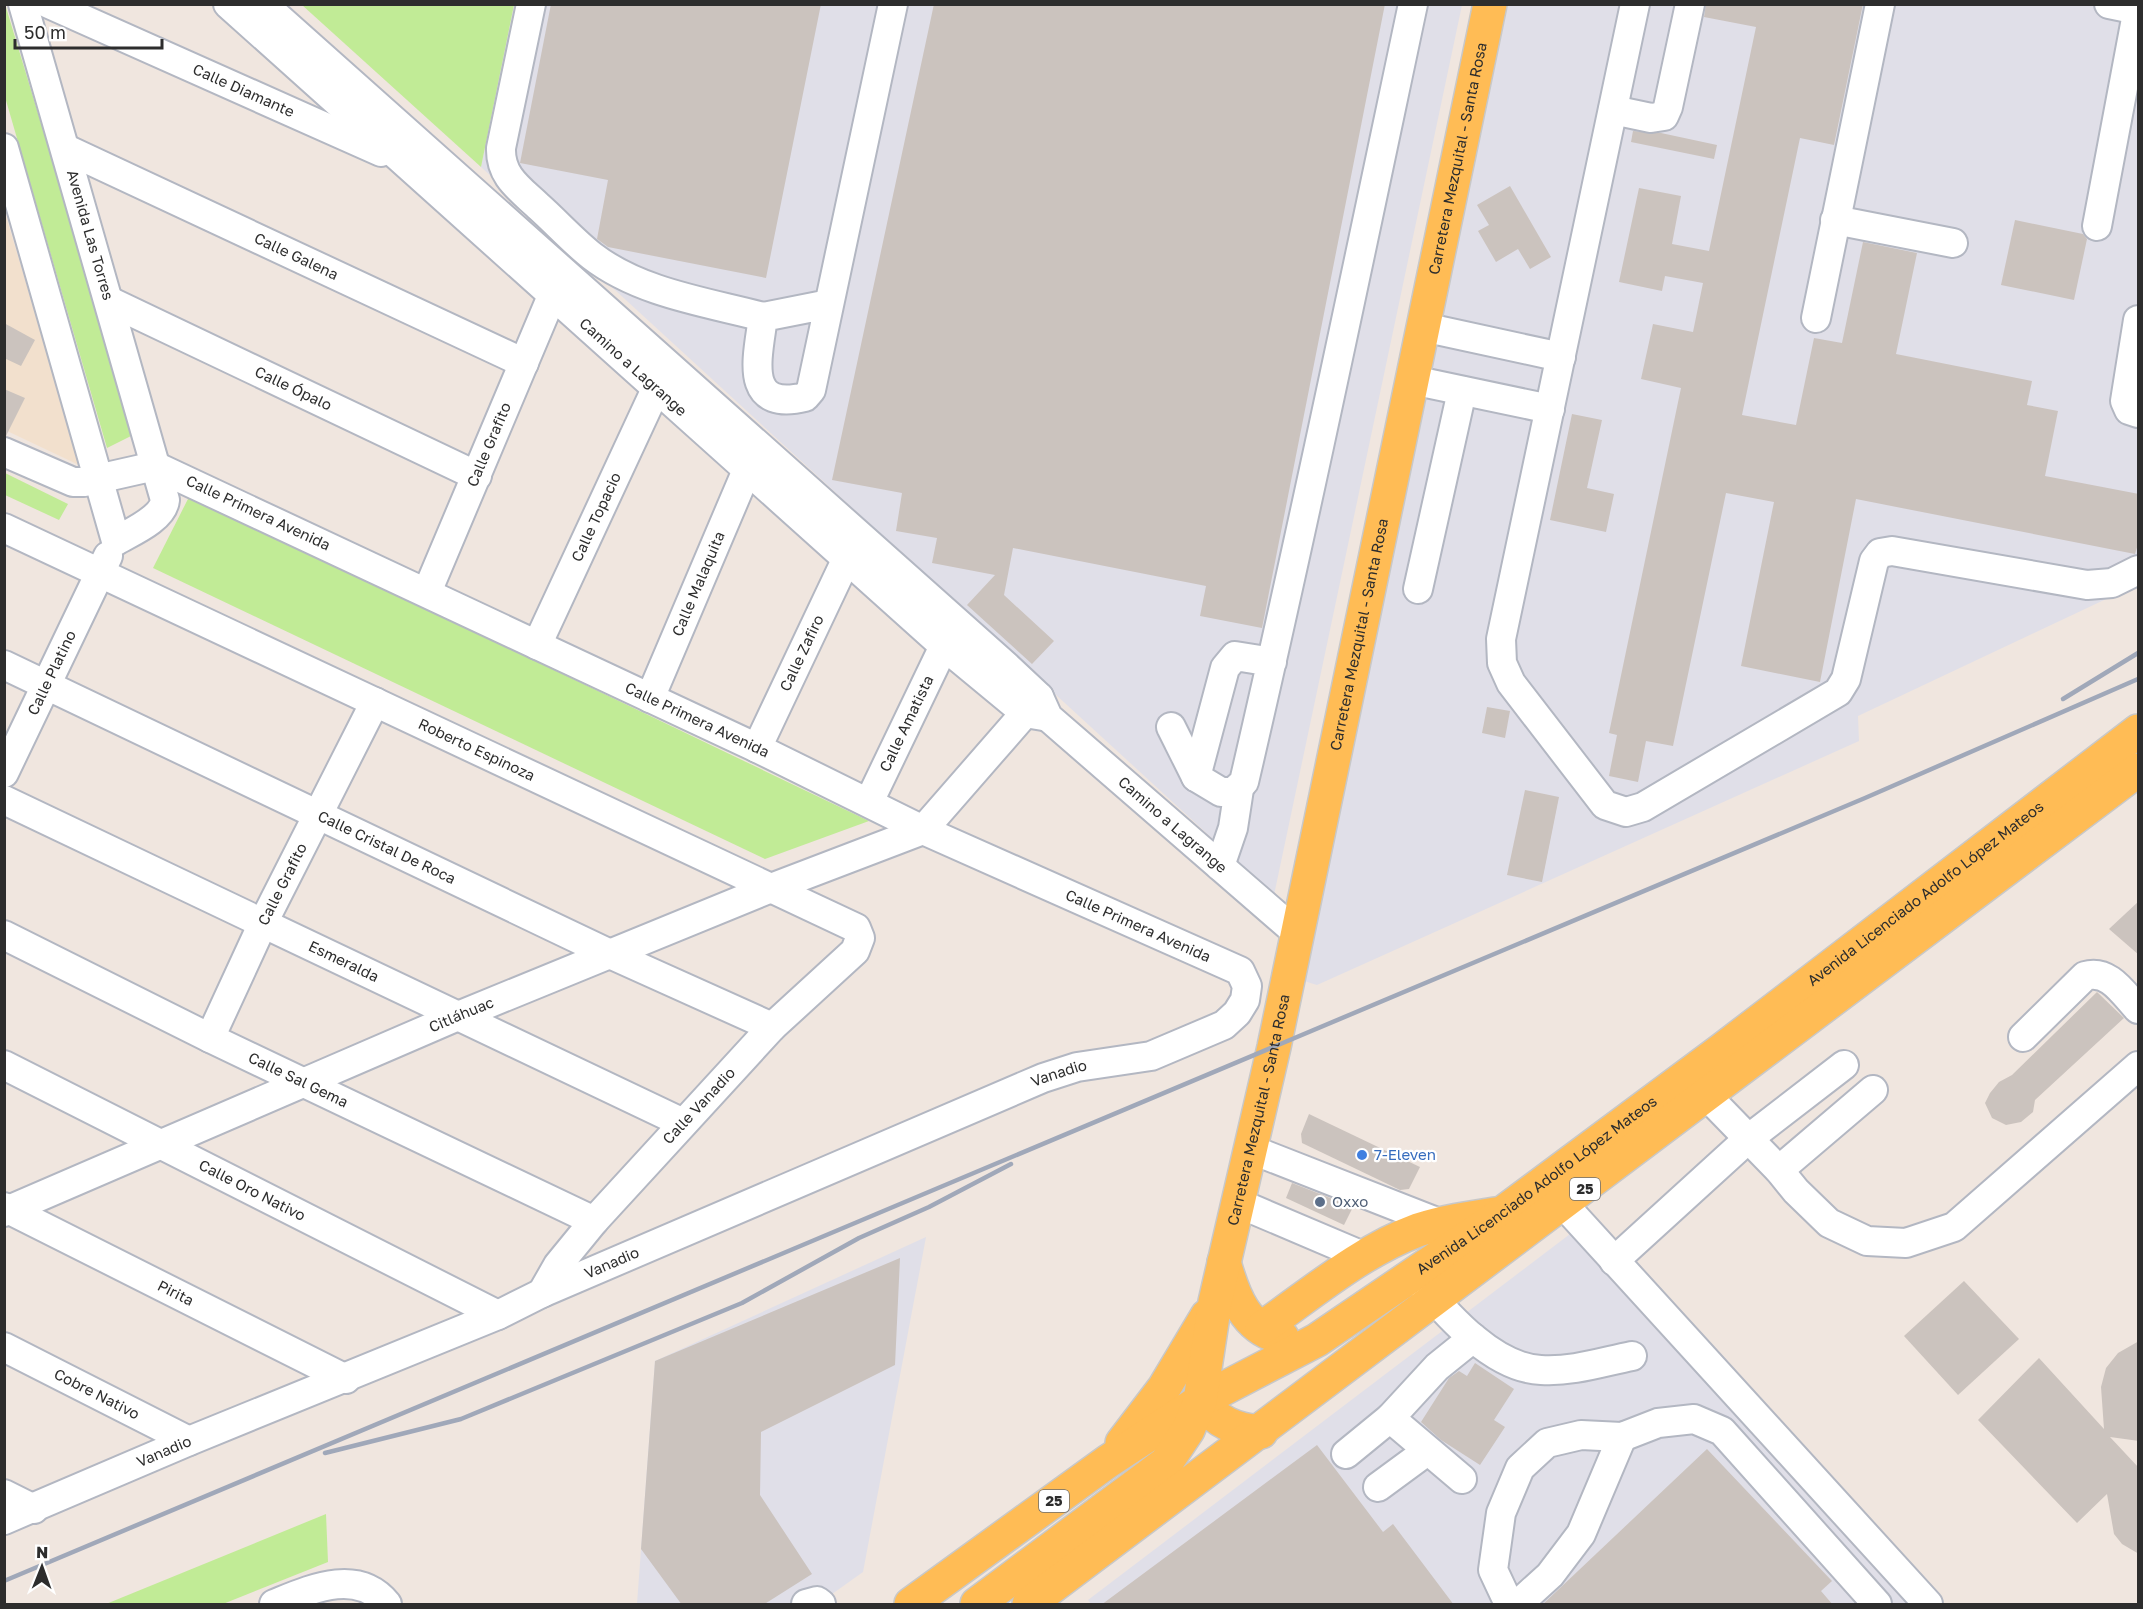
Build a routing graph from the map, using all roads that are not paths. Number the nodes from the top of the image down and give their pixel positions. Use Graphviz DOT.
graph roads {
  1 [pos="23,4"];
  2 [pos="49,4"];
  3 [pos="228,4"];
  4 [pos="263,4"];
  5 [pos="531,4"];
  6 [pos="893,4"];
  7 [pos="1413,4"];
  8 [pos="1490,4"];
  9 [pos="1635,4"];
  10 [pos="1690,4"];
  11 [pos="1881,4"];
  12 [pos="2109,4"];
  13 [pos="2138,9"];
  14 [pos="1613,110"];
  15 [pos="4,148"];
  16 [pos="66,149"];
  17 [pos="405,163"];
  18 [pos="1835,220"];
  19 [pos="2097,226"];
  20 [pos="1953,243"];
  21 [pos="552,296"];
  22 [pos="109,301"];
  23 [pos="829,304"];
  24 [pos="763,317"];
  25 [pos="1816,318"];
  26 [pos="2139,320"];
  27 [pos="1423,327"];
  28 [pos="1561,357"];
  29 [pos="524,363"];
  30 [pos="1412,380"];
  31 [pos="656,389"];
  32 [pos="1462,391"];
  33 [pos="1550,409"];
  34 [pos="2139,413"];
  35 [pos="4,452"];
  36 [pos="756,461"];
  37 [pos="156,466"];
  38 [pos="477,476"];
  39 [pos="100,477"];
  40 [pos="4,528"];
  41 [pos="116,542"];
  42 [pos="847,558"];
  43 [pos="2139,570"];
  44 [pos="98,572"];
  45 [pos="1418,589"];
  46 [pos="427,592"];
  47 [pos="537,645"];
  48 [pos="944,646"];
  49 [pos="1272,662"];
  50 [pos="4,665"];
  51 [pos="45,684"];
  52 [pos="650,698"];
  53 [pos="375,702"];
  54 [pos="1037,709"];
  55 [pos="1171,727"];
  56 [pos="2139,731"];
  57 [pos="757,748"];
  58 [pos="2139,770"];
  59 [pos="4,773"];
  60 [pos="1196,777"];
  61 [pos="1239,789"];
  62 [pos="4,800"];
  63 [pos="869,802"];
  64 [pos="318,816"];
  65 [pos="923,830"];
  66 [pos="1213,860"];
  67 [pos="771,888"];
  68 [pos="263,923"];
  69 [pos="856,928"];
  70 [pos="1297,933"];
  71 [pos="4,935"];
  72 [pos="612,955"];
  73 [pos="2139,1009"];
  74 [pos="458,1016"];
  75 [pos="1224,1025"];
  76 [pos="772,1027"];
  77 [pos="2023,1037"];
  78 [pos="210,1038"];
  79 [pos="4,1065"];
  80 [pos="1844,1065"];
  81 [pos="2139,1066"];
  82 [pos="304,1082"];
  83 [pos="1873,1090"];
  84 [pos="1707,1096"];
  85 [pos="683,1123"];
  86 [pos="1748,1139"];
  87 [pos="162,1144"];
  88 [pos="1250,1149"];
  89 [pos="1779,1170"];
  90 [pos="1238,1203"];
  91 [pos="1564,1204"];
  92 [pos="6,1210"];
  93 [pos="1502,1213"];
  94 [pos="594,1221"];
  95 [pos="1439,1224"];
  96 [pos="1365,1257"];
  97 [pos="1614,1261"];
  98 [pos="1224,1262"];
  99 [pos="1414,1275"];
  100 [pos="542,1293"];
  101 [pos="1436,1301"];
  102 [pos="1215,1302"];
  103 [pos="498,1315"];
  104 [pos="1262,1328"];
  105 [pos="1473,1338"];
  106 [pos="1317,1340"];
  107 [pos="4,1347"];
  108 [pos="1632,1356"];
  109 [pos="346,1379"];
  110 [pos="1200,1401"];
  111 [pos="1390,1418"];
  112 [pos="1261,1432"];
  113 [pos="1623,1437"];
  114 [pos="189,1441"];
  115 [pos="1427,1451"];
  116 [pos="1346,1454"];
  117 [pos="1107,1462"];
  118 [pos="1462,1479"];
  119 [pos="1378,1487"];
  120 [pos="4,1494"];
  121 [pos="34,1509"];
  122 [pos="4,1520"];
  123 [pos="382,1603"];
  124 [pos="274,1605"];
  125 [pos="806,1605"];
  126 [pos="821,1605"];
  127 [pos="911,1605"];
  128 [pos="977,1605"];
  129 [pos="1029,1605"];
  130 [pos="1509,1605"];
  131 [pos="1518,1605"];
  132 [pos="1877,1605"];
  133 [pos="1928,1605"];
  1 -- 16 [label="street, Avenida Las Torres"];
  2 -- 17 [label="street, Calle Diamante"];
  3 -- 17 [label="street, Camino a Lagrange"];
  4 -- 36 [label="street, Camino a Lagrange"];
  5 -- 24 [label="street"];
  6 -- 23 [label="street"];
  7 -- 49 [label="street"];
  8 -- 27 [label="main road, Carretera Mezquital - Santa Rosa"];
  9 -- 14 [label="street"];
  10 -- 14 [label="street"];
  11 -- 18 [label="street"];
  12 -- 13 [label="street"];
  13 -- 19 [label="street"];
  14 -- 28 [label="street"];
  15 -- 39 [label="street"];
  16 -- 22 [label="street, Avenida Las Torres"];
  16 -- 29 [label="street, Calle Galena"];
  17 -- 21 [label="street, Camino a Lagrange"];
  18 -- 20 [label="street"];
  18 -- 25 [label="street"];
  21 -- 29 [label="street, Calle Grafito"];
  21 -- 31 [label="street, Camino a Lagrange"];
  22 -- 37 [label="street, Avenida Las Torres"];
  22 -- 38 [label="street, Calle Ópalo"];
  23 -- 24 [label="street"];
  23 -- 24 [label="street"];
  26 -- 34 [label="street"];
  27 -- 28 [label="street"];
  27 -- 30 [label="main road, Carretera Mezquital - Santa Rosa"];
  28 -- 33 [label="street"];
  29 -- 38 [label="street, Calle Grafito"];
  30 -- 32 [label="street"];
  30 -- 70 [label="main road, Carretera Mezquital - Santa Rosa"];
  31 -- 36 [label="street, Camino a Lagrange"];
  31 -- 47 [label="street, Calle Topacio"];
  32 -- 33 [label="street"];
  32 -- 45 [label="street"];
  33 -- 43 [label="street"];
  35 -- 39 [label="street"];
  36 -- 42 [label="street, Camino a Lagrange"];
  36 -- 52 [label="street, Calle Malaquita"];
  36 -- 54 [label="street, Camino a Lagrange"];
  37 -- 39 [label="street"];
  37 -- 41 [label="street, Avenida Las Torres"];
  37 -- 46 [label="street, Calle Primera Avenida"];
  38 -- 46 [label="street, Calle Grafito"];
  39 -- 41 [label="street"];
  40 -- 44 [label="street, Roberto Espinoza"];
  41 -- 44 [label="street, Avenida Las Torres"];
  42 -- 48 [label="street, Camino a Lagrange"];
  42 -- 57 [label="street, Calle Zafiro"];
  44 -- 51 [label="street, Calle Platino"];
  44 -- 53 [label="street, Roberto Espinoza"];
  46 -- 47 [label="street, Calle Primera Avenida"];
  47 -- 52 [label="street, Calle Primera Avenida"];
  48 -- 54 [label="street, Camino a Lagrange"];
  48 -- 63 [label="street, Calle Amatista"];
  49 -- 60 [label="street"];
  49 -- 61 [label="street"];
  50 -- 51 [label="street, Calle Cristal De Roca"];
  51 -- 59 [label="street, Calle Platino"];
  51 -- 64 [label="street, Calle Cristal De Roca"];
  52 -- 57 [label="street, Calle Primera Avenida"];
  53 -- 64 [label="street, Calle Grafito"];
  53 -- 67 [label="street, Roberto Espinoza"];
  54 -- 65 [label="street"];
  54 -- 66 [label="street, Camino a Lagrange"];
  55 -- 60 [label="street"];
  56 -- 93 [label="main road, Avenida Licenciado Adolfo López Mateos / 25"];
  57 -- 63 [label="street, Calle Primera Avenida"];
  58 -- 84 [label="main road, Avenida Licenciado Adolfo López Mateos / 25"];
  60 -- 61 [label="street"];
  61 -- 66 [label="street"];
  62 -- 68 [label="street, Esmeralda"];
  63 -- 65 [label="street, Calle Primera Avenida"];
  64 -- 68 [label="street, Calle Grafito"];
  64 -- 72 [label="street, Calle Cristal De Roca"];
  65 -- 67 [label="street, Citláhuac"];
  65 -- 75 [label="street, Calle Primera Avenida"];
  66 -- 70 [label="street, Camino a Lagrange"];
  67 -- 69 [label="street, Roberto Espinoza"];
  67 -- 72 [label="street, Citláhuac"];
  68 -- 74 [label="street, Esmeralda"];
  68 -- 78 [label="street, Calle Grafito"];
  69 -- 76 [label="street, Calle Vanadio"];
  70 -- 88 [label="main road, Carretera Mezquital - Santa Rosa"];
  71 -- 78 [label="street, Calle Sal Gema"];
  72 -- 74 [label="street, Citláhuac"];
  72 -- 76 [label="street, Calle Cristal De Roca"];
  73 -- 77 [label="street"];
  74 -- 82 [label="street, Citláhuac"];
  74 -- 85 [label="street, Esmeralda"];
  75 -- 100 [label="street, Vanadio"];
  76 -- 85 [label="street, Calle Vanadio"];
  78 -- 82 [label="street, Calle Sal Gema"];
  79 -- 87 [label="street, Calle Oro Nativo"];
  80 -- 86 [label="street"];
  81 -- 89 [label="street"];
  82 -- 87 [label="street, Citláhuac"];
  82 -- 94 [label="street, Calle Sal Gema"];
  83 -- 89 [label="street"];
  84 -- 86 [label="street"];
  84 -- 91 [label="main road, Avenida Licenciado Adolfo López Mateos / 25"];
  85 -- 94 [label="street, Calle Vanadio"];
  86 -- 89 [label="street"];
  86 -- 97 [label="street"];
  87 -- 92 [label="street, Citláhuac"];
  87 -- 103 [label="street, Calle Oro Nativo"];
  88 -- 90 [label="main road, Carretera Mezquital - Santa Rosa"];
  88 -- 95 [label="street"];
  90 -- 96 [label="street"];
  90 -- 98 [label="main road, Carretera Mezquital - Santa Rosa"];
  91 -- 97 [label="street"];
  91 -- 101 [label="main road, Avenida Licenciado Adolfo López Mateos / 25"];
  92 -- 109 [label="street, Pirita"];
  93 -- 95 [label="main road"];
  93 -- 99 [label="main road, Avenida Licenciado Adolfo López Mateos / 25"];
  94 -- 100 [label="street, Calle Vanadio"];
  95 -- 96 [label="main road"];
  96 -- 104 [label="main road"];
  97 -- 133 [label="street"];
  98 -- 102 [label="main road, Carretera Mezquital - Santa Rosa"];
  98 -- 104 [label="main road"];
  99 -- 101 [label="street"];
  99 -- 106 [label="main road, Avenida Licenciado Adolfo López Mateos / 25"];
  100 -- 103 [label="street, Vanadio"];
  101 -- 105 [label="street"];
  101 -- 112 [label="main road, Avenida Licenciado Adolfo López Mateos / 25"];
  102 -- 110 [label="main road"];
  102 -- 117 [label="main road"];
  103 -- 109 [label="street, Vanadio"];
  104 -- 106 [label="main road"];
  105 -- 108 [label="street"];
  105 -- 111 [label="street"];
  106 -- 110 [label="main road, Avenida Licenciado Adolfo López Mateos / 25"];
  107 -- 114 [label="street, Cobre Nativo"];
  109 -- 114 [label="street, Vanadio"];
  110 -- 112 [label="main road"];
  110 -- 117 [label="main road, Avenida Licenciado Adolfo López Mateos / 25"];
  110 -- 128 [label="main road"];
  111 -- 115 [label="street"];
  111 -- 116 [label="street"];
  112 -- 129 [label="main road, Avenida Licenciado Adolfo López Mateos / 25"];
  113 -- 130 [label="street"];
  113 -- 131 [label="street"];
  113 -- 132 [label="street"];
  114 -- 121 [label="street, Vanadio"];
  115 -- 118 [label="street"];
  115 -- 119 [label="street"];
  117 -- 127 [label="main road, Avenida Licenciado Adolfo López Mateos / 25"];
  120 -- 121 [label="street"];
  121 -- 122 [label="street, Vanadio"];
  123 -- 124 [label="street"];
  125 -- 126 [label="street"];
}
